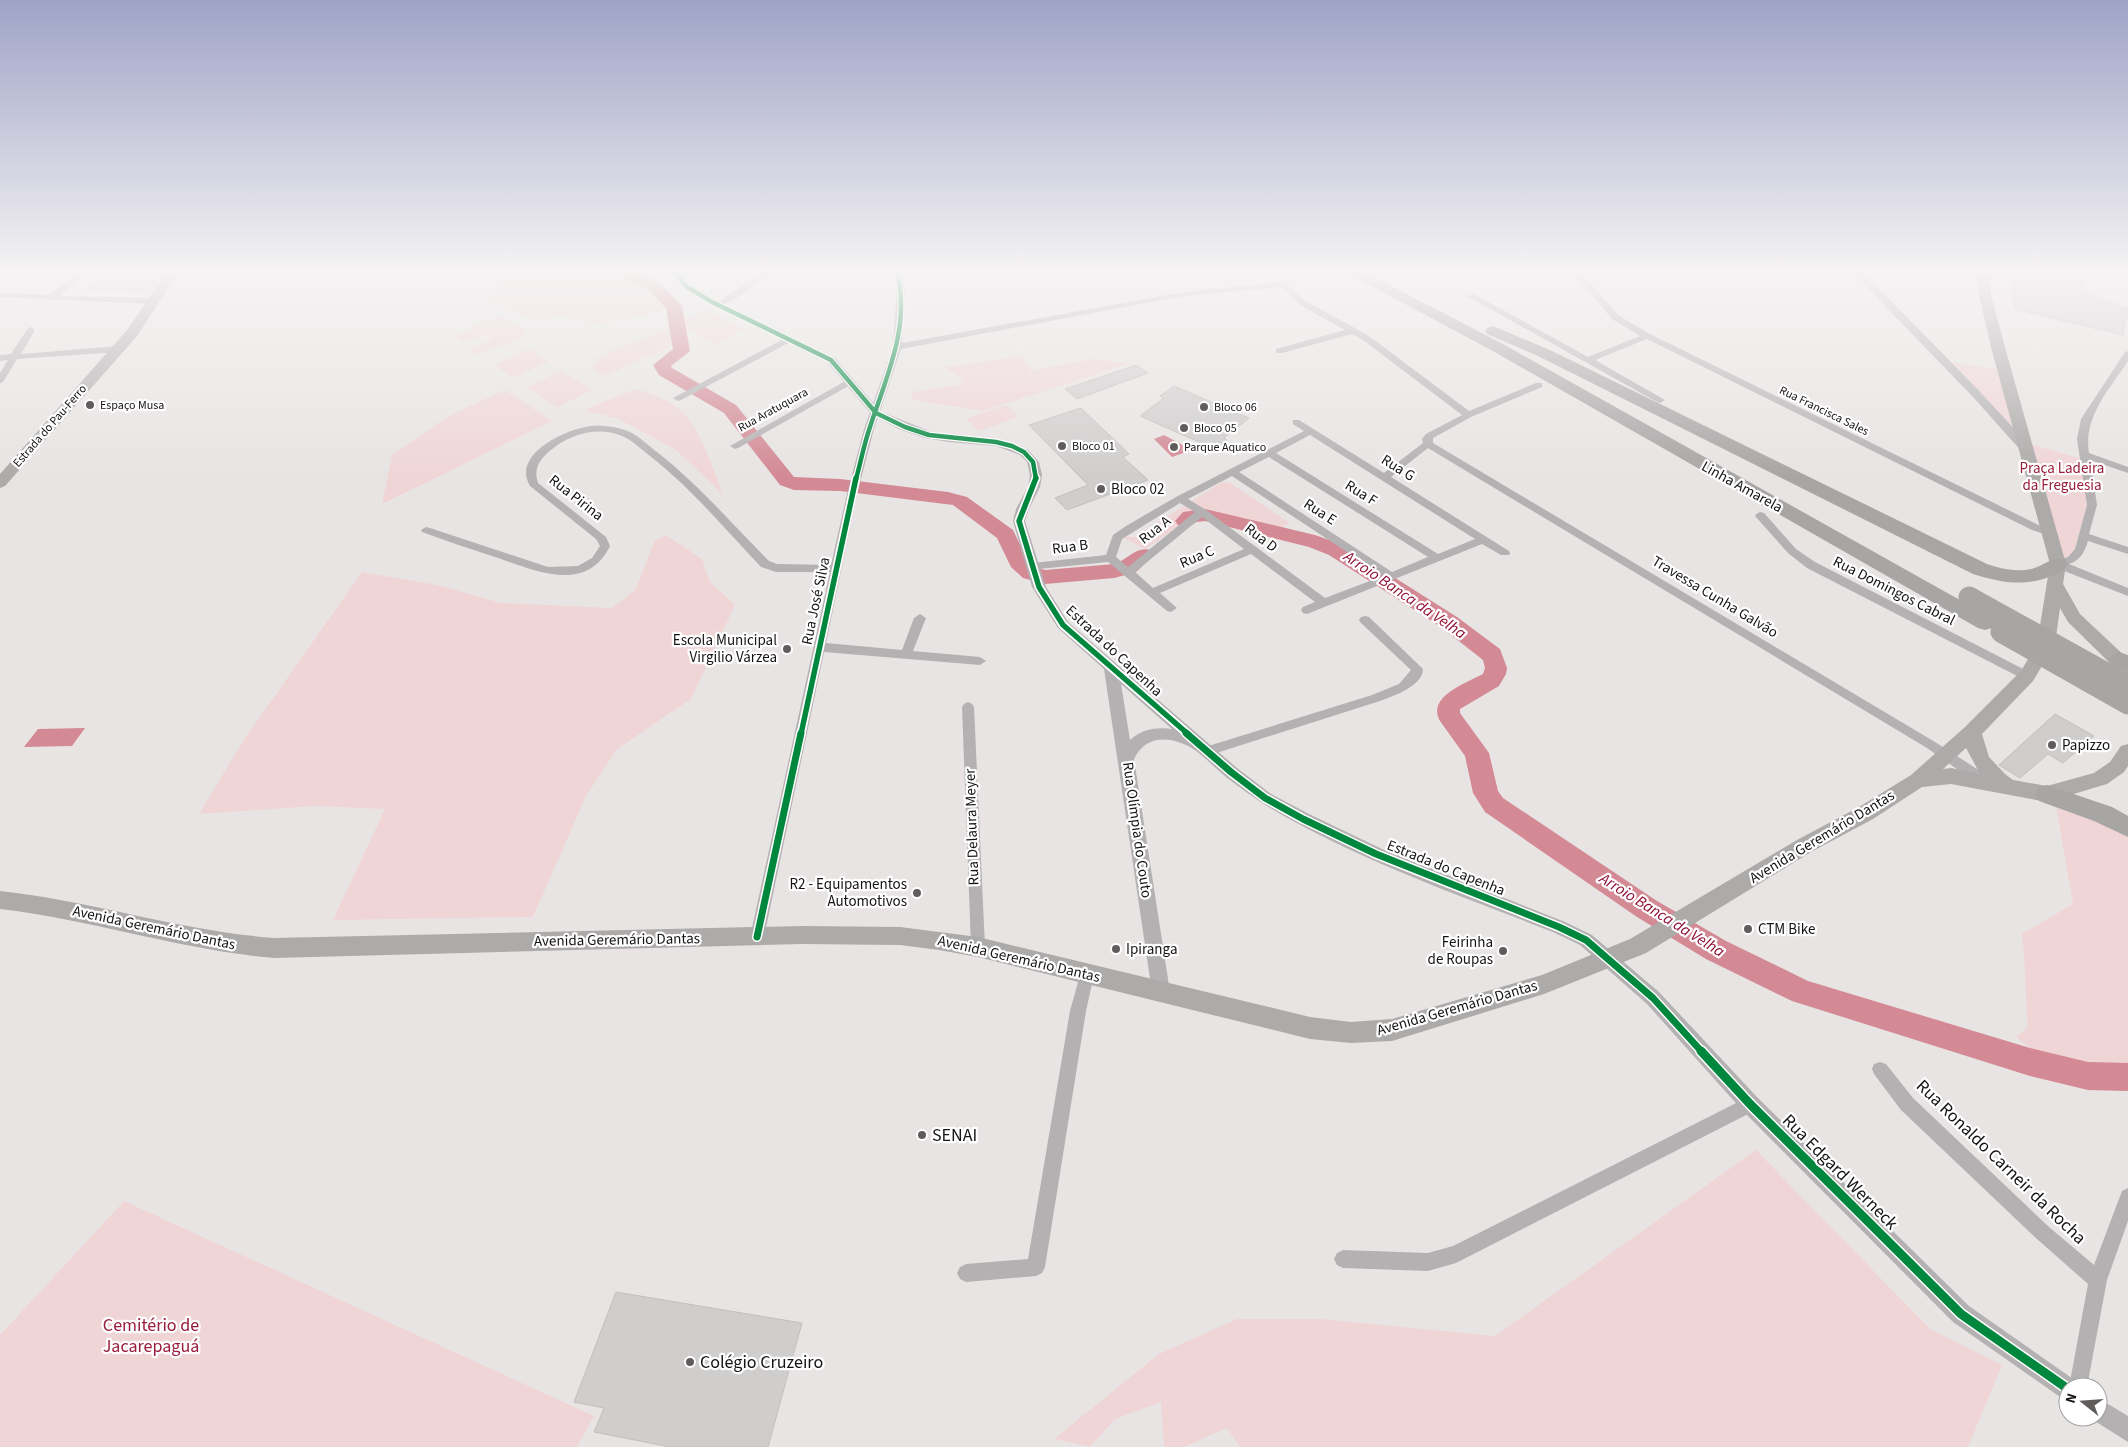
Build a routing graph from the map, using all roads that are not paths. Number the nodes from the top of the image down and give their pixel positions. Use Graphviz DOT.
graph roads {
  1 [pos="25,341"];
  2 [pos="124,341"];
  3 [pos="786,341"];
  4 [pos="792,341"];
  5 [pos="897,341"];
  6 [pos="932,341"];
  7 [pos="1315,341"];
  8 [pos="1369,341"];
  9 [pos="1484,341"];
  10 [pos="1507,341"];
  11 [pos="1516,341"];
  12 [pos="1552,341"];
  13 [pos="1635,341"];
  14 [pos="1655,341"];
  15 [pos="1923,341"];
  16 [pos="1998,341"];
  17 [pos="897,347"];
  18 [pos="118,349"];
  19 [pos="1279,351"];
  20 [pos="2128,354"];
  21 [pos="15,356"];
  22 [pos="0,358"];
  23 [pos="1588,360"];
  24 [pos="0,380"];
  25 [pos="849,382"];
  26 [pos="1539,385"];
  27 [pos="678,398"];
  28 [pos="1660,400"];
  29 [pos="876,413"];
  30 [pos="1468,415"];
  31 [pos="2001,421"];
  32 [pos="2020,421"];
  33 [pos="1296,422"];
  34 [pos="1311,431"];
  35 [pos="1428,444"];
  36 [pos="735,446"];
  37 [pos="2028,451"];
  38 [pos="1270,453"];
  39 [pos="2085,455"];
  40 [pos="2128,470"];
  41 [pos="1232,472"];
  42 [pos="3,477"];
  43 [pos="1385,477"];
  44 [pos="1180,499"];
  45 [pos="1202,512"];
  46 [pos="1760,516"];
  47 [pos="426,530"];
  48 [pos="2050,533"];
  49 [pos="2084,536"];
  50 [pos="1484,539"];
  51 [pos="1252,550"];
  52 [pos="2128,551"];
  53 [pos="1505,553"];
  54 [pos="1437,558"];
  55 [pos="2058,564"];
  56 [pos="1120,566"];
  57 [pos="1033,568"];
  58 [pos="836,569"];
  59 [pos="1391,576"];
  60 [pos="2055,584"];
  61 [pos="1154,592"];
  62 [pos="2128,592"];
  63 [pos="1324,603"];
  64 [pos="1170,608"];
  65 [pos="1307,610"];
  66 [pos="920,618"];
  67 [pos="1365,620"];
  68 [pos="2046,644"];
  69 [pos="819,647"];
  70 [pos="906,655"];
  71 [pos="980,661"];
  72 [pos="2125,664"];
  73 [pos="1111,668"];
  74 [pos="2027,676"];
  75 [pos="2128,685"];
  76 [pos="2128,704"];
  77 [pos="968,707"];
  78 [pos="1972,732"];
  79 [pos="1202,746"];
  80 [pos="2128,751"];
  81 [pos="1946,756"];
  82 [pos="1126,759"];
  83 [pos="1918,780"];
  84 [pos="1983,780"];
  85 [pos="2011,786"];
  86 [pos="2047,794"];
  87 [pos="2128,827"];
  88 [pos="0,900"];
  89 [pos="757,937"];
  90 [pos="978,947"];
  91 [pos="1608,958"];
  92 [pos="1087,975"];
  93 [pos="1161,992"];
  94 [pos="1880,1070"];
  95 [pos="1750,1104"];
  96 [pos="2128,1197"];
  97 [pos="1343,1259"];
  98 [pos="966,1273"];
  99 [pos="2098,1280"];
  100 [pos="2080,1377"];
  101 [pos="2058,1382"];
  102 [pos="2108,1417"];
  103 [pos="2128,1430"];
  1 -- 21 [label="street"];
  2 -- 18 [label="main road, Estrada do Pau-Ferro"];
  3 -- 27 [label="street"];
  4 -- 25 [label="street, Estrada do Capenha"];
  5 -- 17 [label="street, Rua José Silva"];
  6 -- 17 [label="street"];
  7 -- 19 [label="street"];
  8 -- 30 [label="street"];
  9 -- 76 [label="highway, Linha Amarela, bridge"];
  10 -- 75 [label="highway, Linha Amarela, bridge"];
  11 -- 55 [label="highway"];
  12 -- 23 [label="street"];
  13 -- 23 [label="street"];
  14 -- 48 [label="street, Rua Francisca Sales"];
  15 -- 31 [label="street"];
  16 -- 32 [label="main road, Avenida Geremário Dantas"];
  17 -- 29 [label="street, Rua José Silva"];
  18 -- 21 [label="street"];
  18 -- 42 [label="main road, Estrada do Pau-Ferro"];
  20 -- 39 [label="street"];
  21 -- 22 [label="street"];
  21 -- 24 [label="street"];
  23 -- 28 [label="street"];
  25 -- 29 [label="street, Estrada do Capenha"];
  25 -- 36 [label="street, Rua Aratuquara"];
  26 -- 30 [label="street"];
  29 -- 57 [label="street, Estrada do Capenha"];
  29 -- 58 [label="street, Rua José Silva"];
  30 -- 35 [label="street"];
  31 -- 32 [label="main road"];
  31 -- 37 [label="street"];
  32 -- 37 [label="main road, Avenida Geremário Dantas"];
  33 -- 34 [label="street, Rua G"];
  34 -- 38 [label="street, Rua B"];
  34 -- 43 [label="street, Rua G"];
  35 -- 43 [label="street"];
  35 -- 81 [label="street, Travessa Cunha Galvão"];
  37 -- 48 [label="main road, Avenida Geremário Dantas"];
  38 -- 41 [label="street, Rua B"];
  38 -- 54 [label="street, Rua F"];
  39 -- 40 [label="street"];
  39 -- 49 [label="street"];
  41 -- 44 [label="street, Rua B"];
  41 -- 59 [label="street, Rua E"];
  43 -- 50 [label="street, Rua G"];
  44 -- 45 [label="street, Rua D"];
  44 -- 56 [label="street, Rua B"];
  45 -- 51 [label="street, Rua D"];
  45 -- 56 [label="street, Rua A"];
  46 -- 74 [label="street, Rua Domingos Cabral"];
  47 -- 58 [label="street, Rua Pirina"];
  48 -- 55 [label="main road, Avenida Geremário Dantas"];
  49 -- 52 [label="street"];
  49 -- 55 [label="street"];
  50 -- 53 [label="street, Rua G"];
  50 -- 54 [label="street"];
  51 -- 61 [label="street, Rua C"];
  51 -- 63 [label="street, Rua D"];
  54 -- 59 [label="street"];
  55 -- 60 [label="main road, Avenida Geremário Dantas"];
  55 -- 62 [label="street"];
  56 -- 57 [label="street, Rua B"];
  56 -- 61 [label="street"];
  57 -- 73 [label="street, Estrada do Capenha"];
  58 -- 69 [label="street, Rua José Silva"];
  59 -- 63 [label="street"];
  60 -- 68 [label="main road, Avenida Geremário Dantas"];
  60 -- 72 [label="main road"];
  61 -- 64 [label="street"];
  63 -- 65 [label="street"];
  66 -- 70 [label="street"];
  67 -- 79 [label="street"];
  68 -- 72 [label="main road"];
  68 -- 74 [label="main road, Avenida Geremário Dantas"];
  69 -- 70 [label="street"];
  69 -- 89 [label="street, Rua José Silva"];
  70 -- 71 [label="street"];
  73 -- 79 [label="street, Estrada do Capenha"];
  73 -- 82 [label="street, Rua Olímpia do Couto"];
  74 -- 78 [label="main road, Avenida Geremário Dantas"];
  77 -- 90 [label="street, Rua Delaura Meyer"];
  78 -- 81 [label="main road, Avenida Geremário Dantas"];
  78 -- 85 [label="main road"];
  79 -- 82 [label="street"];
  79 -- 91 [label="street, Estrada do Capenha"];
  80 -- 86 [label="main road, Avenida Geremário Dantas"];
  81 -- 83 [label="main road, Avenida Geremário Dantas"];
  81 -- 84 [label="street, Travessa Cunha Galvão"];
  82 -- 93 [label="street, Rua Olímpia do Couto"];
  83 -- 84 [label="main road, Avenida Geremário Dantas"];
  83 -- 91 [label="main road, Avenida Geremário Dantas"];
  84 -- 85 [label="main road, Avenida Geremário Dantas"];
  85 -- 86 [label="main road, Avenida Geremário Dantas"];
  86 -- 87 [label="highway"];
  88 -- 89 [label="main road, Avenida Geremário Dantas"];
  89 -- 90 [label="main road, Avenida Geremário Dantas"];
  90 -- 92 [label="main road, Avenida Geremário Dantas"];
  91 -- 93 [label="main road, Avenida Geremário Dantas"];
  91 -- 95 [label="street, Rua Edgard Werneck"];
  92 -- 93 [label="main road, Avenida Geremário Dantas"];
  92 -- 98 [label="street"];
  94 -- 99 [label="street, Rua Ronaldo Carneir da Rocha"];
  95 -- 97 [label="street"];
  95 -- 101 [label="street, Rua Edgard Werneck"];
  96 -- 99 [label="street"];
  99 -- 100 [label="street"];
  102 -- 103 [label="street"];
}
